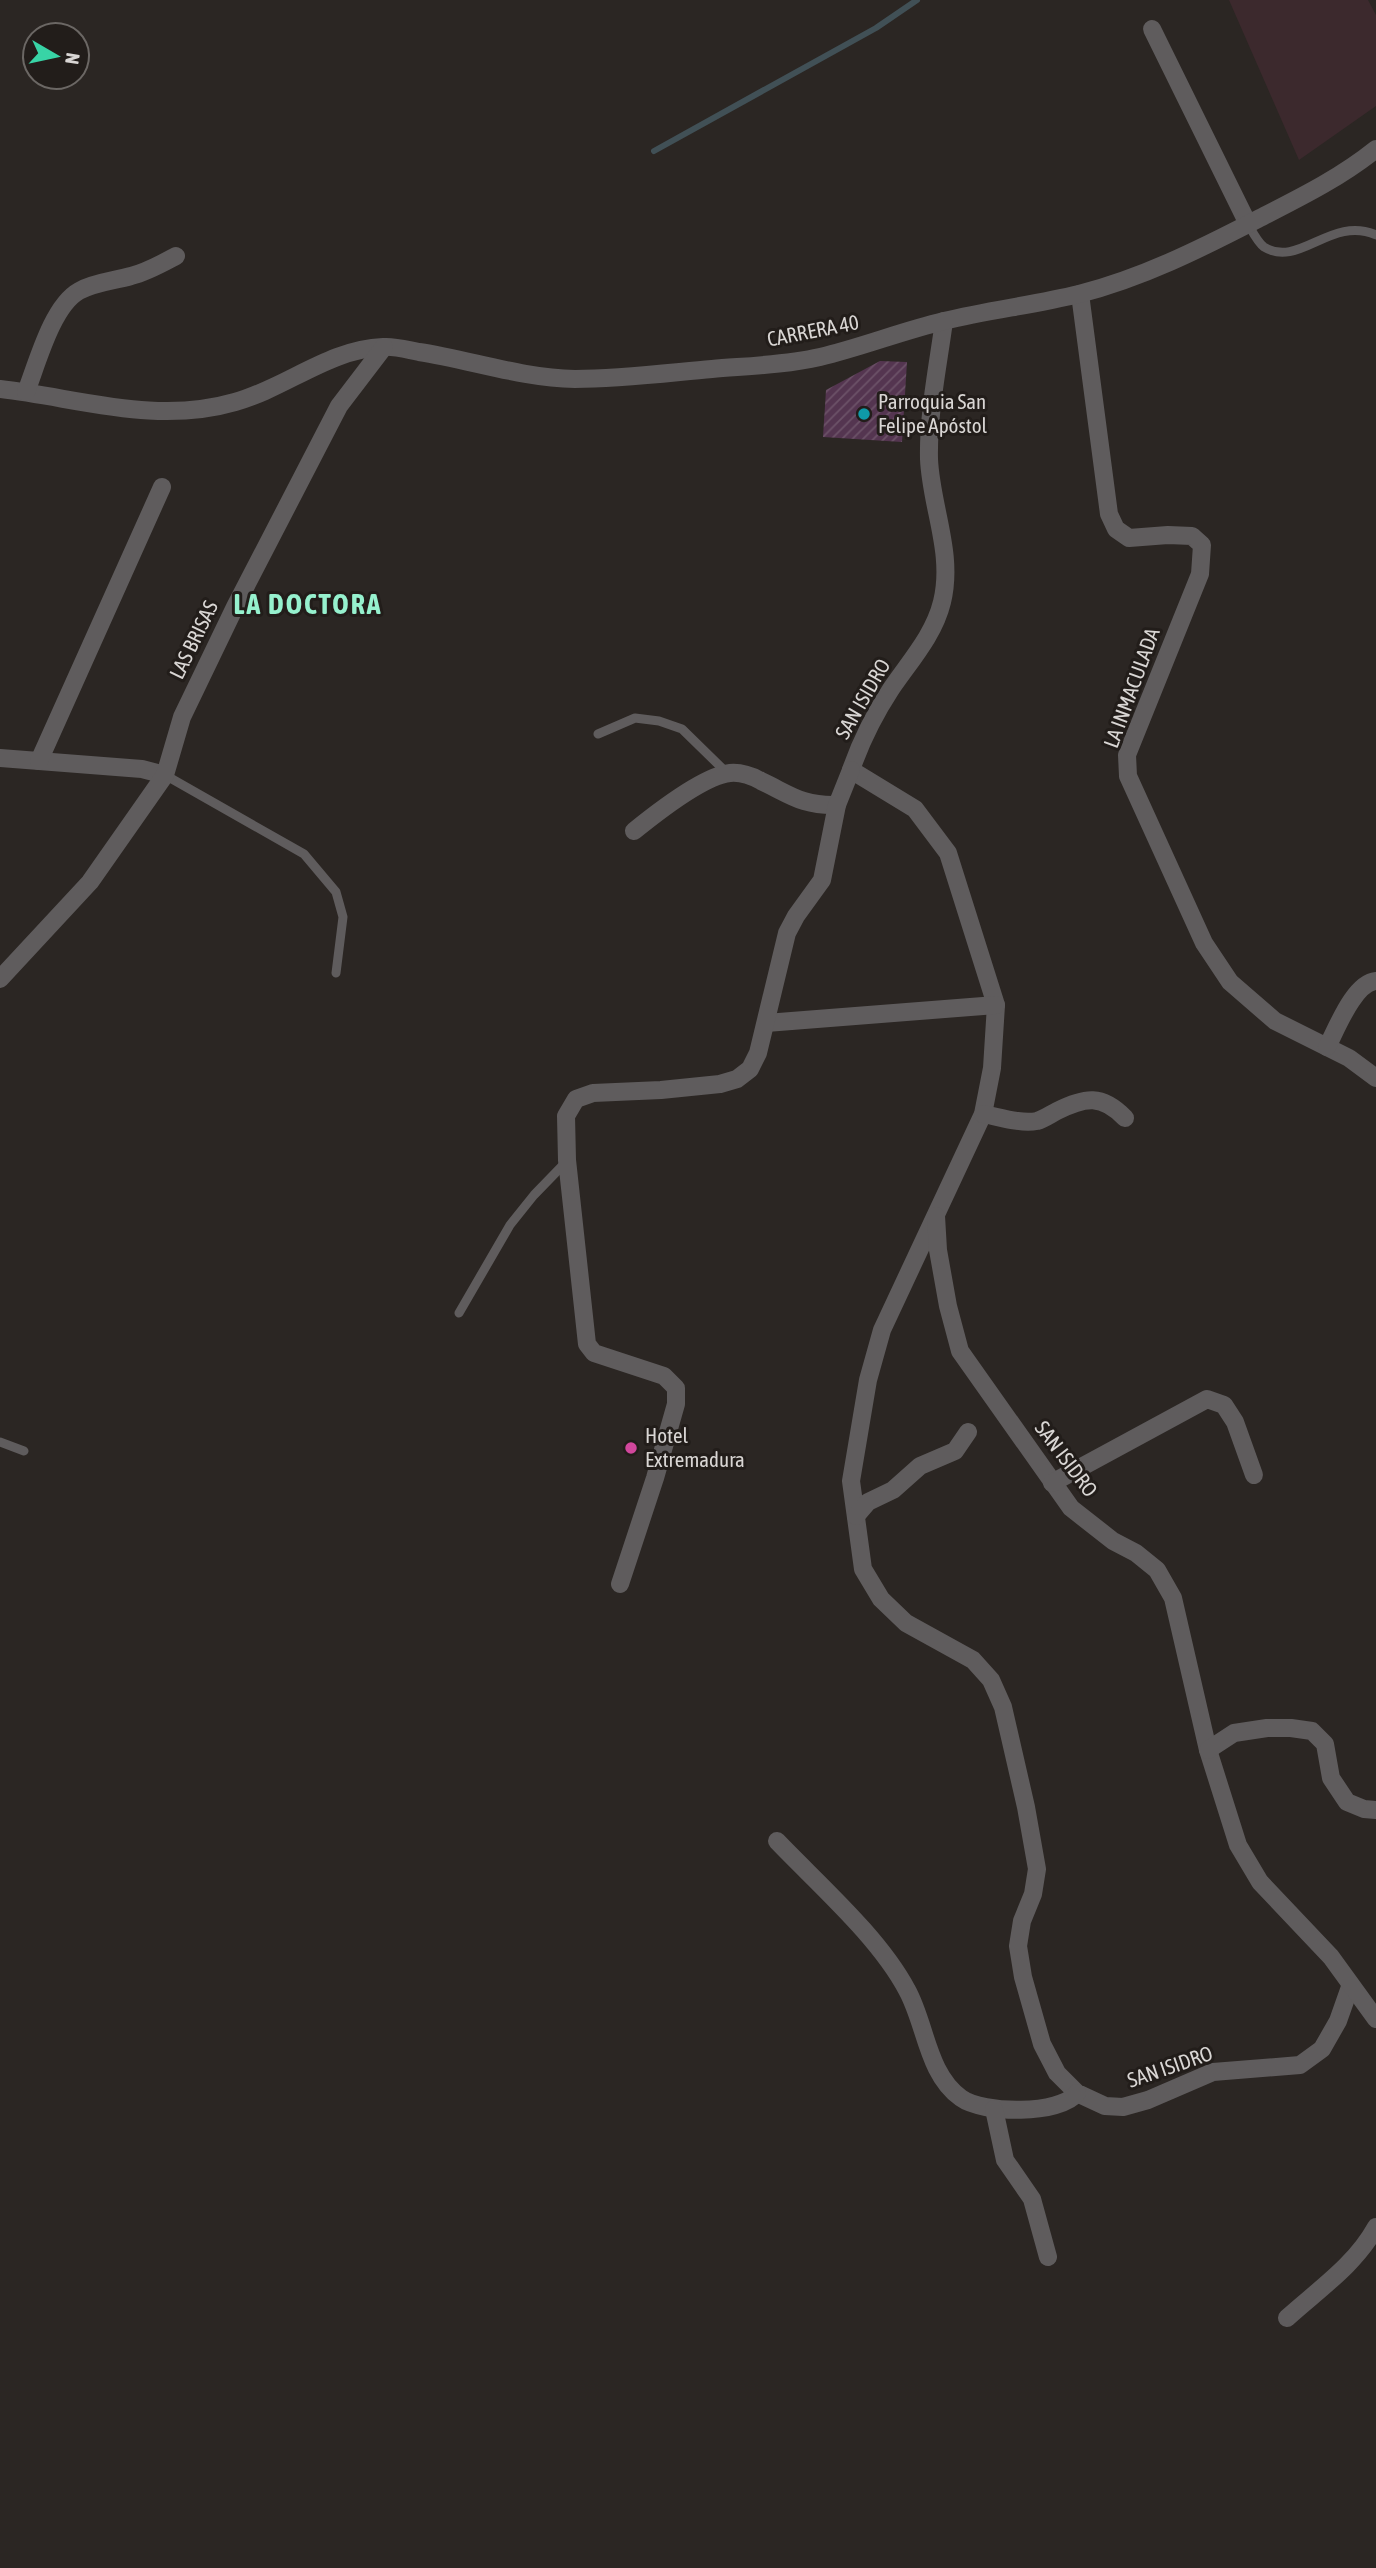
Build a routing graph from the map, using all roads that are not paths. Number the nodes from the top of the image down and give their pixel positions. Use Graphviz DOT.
graph roads {
  1 [pos="1152,29"];
  2 [pos="1376,149"];
  3 [pos="1248,224"];
  4 [pos="1376,235"];
  5 [pos="176,256"];
  6 [pos="1080,294"];
  7 [pos="944,321"];
  8 [pos="384,346"];
  9 [pos="0,389"];
  10 [pos="26,392"];
  11 [pos="162,487"];
  12 [pos="597,734"];
  13 [pos="0,758"];
  14 [pos="39,761"];
  15 [pos="851,770"];
  16 [pos="727,773"];
  17 [pos="165,775"];
  18 [pos="836,805"];
  19 [pos="634,831"];
  20 [pos="336,973"];
  21 [pos="0,979"];
  22 [pos="1376,981"];
  23 [pos="996,1005"];
  24 [pos="766,1023"];
  25 [pos="1327,1047"];
  26 [pos="1376,1078"];
  27 [pos="983,1114"];
  28 [pos="1125,1118"];
  29 [pos="567,1160"];
  30 [pos="936,1212"];
  31 [pos="458,1313"];
  32 [pos="968,1432"];
  33 [pos="0,1442"];
  34 [pos="24,1451"];
  35 [pos="1254,1475"];
  36 [pos="1052,1483"];
  37 [pos="856,1516"];
  38 [pos="620,1584"];
  39 [pos="1208,1750"];
  40 [pos="1376,1810"];
  41 [pos="777,1841"];
  42 [pos="1350,1987"];
  43 [pos="1376,2019"];
  44 [pos="1077,2093"];
  45 [pos="993,2109"];
  46 [pos="1376,2227"];
  47 [pos="1048,2257"];
  48 [pos="1287,2318"];
  1 -- 3 [label="street"];
  2 -- 3 [label="street, CARRERA 40"];
  3 -- 4 [label="lane"];
  3 -- 6 [label="street, CARRERA 40"];
  5 -- 10 [label="street"];
  6 -- 7 [label="street, CARRERA 40"];
  6 -- 25 [label="street, LA INMACULADA"];
  7 -- 8 [label="street, CARRERA 40"];
  7 -- 15 [label="street, SAN ISIDRO"];
  8 -- 10 [label="street, CARRERA 40"];
  8 -- 17 [label="street, LAS BRISAS"];
  9 -- 10 [label="street, CARRERA 40"];
  11 -- 14 [label="street"];
  12 -- 16 [label="lane"];
  13 -- 14 [label="street"];
  14 -- 17 [label="street"];
  15 -- 18 [label="street"];
  15 -- 23 [label="street, SAN ISIDRO"];
  16 -- 18 [label="street"];
  16 -- 19 [label="street"];
  17 -- 20 [label="lane"];
  17 -- 21 [label="street, LAS BRISAS"];
  18 -- 24 [label="street"];
  22 -- 25 [label="street"];
  23 -- 24 [label="street"];
  23 -- 27 [label="street, SAN ISIDRO"];
  24 -- 29 [label="street"];
  25 -- 26 [label="street, LA INMACULADA"];
  27 -- 28 [label="street"];
  27 -- 30 [label="street, SAN ISIDRO"];
  29 -- 31 [label="lane"];
  29 -- 38 [label="street"];
  30 -- 36 [label="street, SAN ISIDRO"];
  30 -- 37 [label="street, SAN ISIDRO"];
  32 -- 37 [label="street"];
  33 -- 34 [label="lane"];
  35 -- 36 [label="street"];
  36 -- 39 [label="street, SAN ISIDRO"];
  37 -- 44 [label="street, SAN ISIDRO"];
  39 -- 40 [label="street"];
  39 -- 42 [label="street, SAN ISIDRO"];
  41 -- 45 [label="street"];
  42 -- 43 [label="street"];
  42 -- 44 [label="street, SAN ISIDRO"];
  44 -- 45 [label="street"];
  45 -- 47 [label="street"];
  46 -- 48 [label="street"];
}
